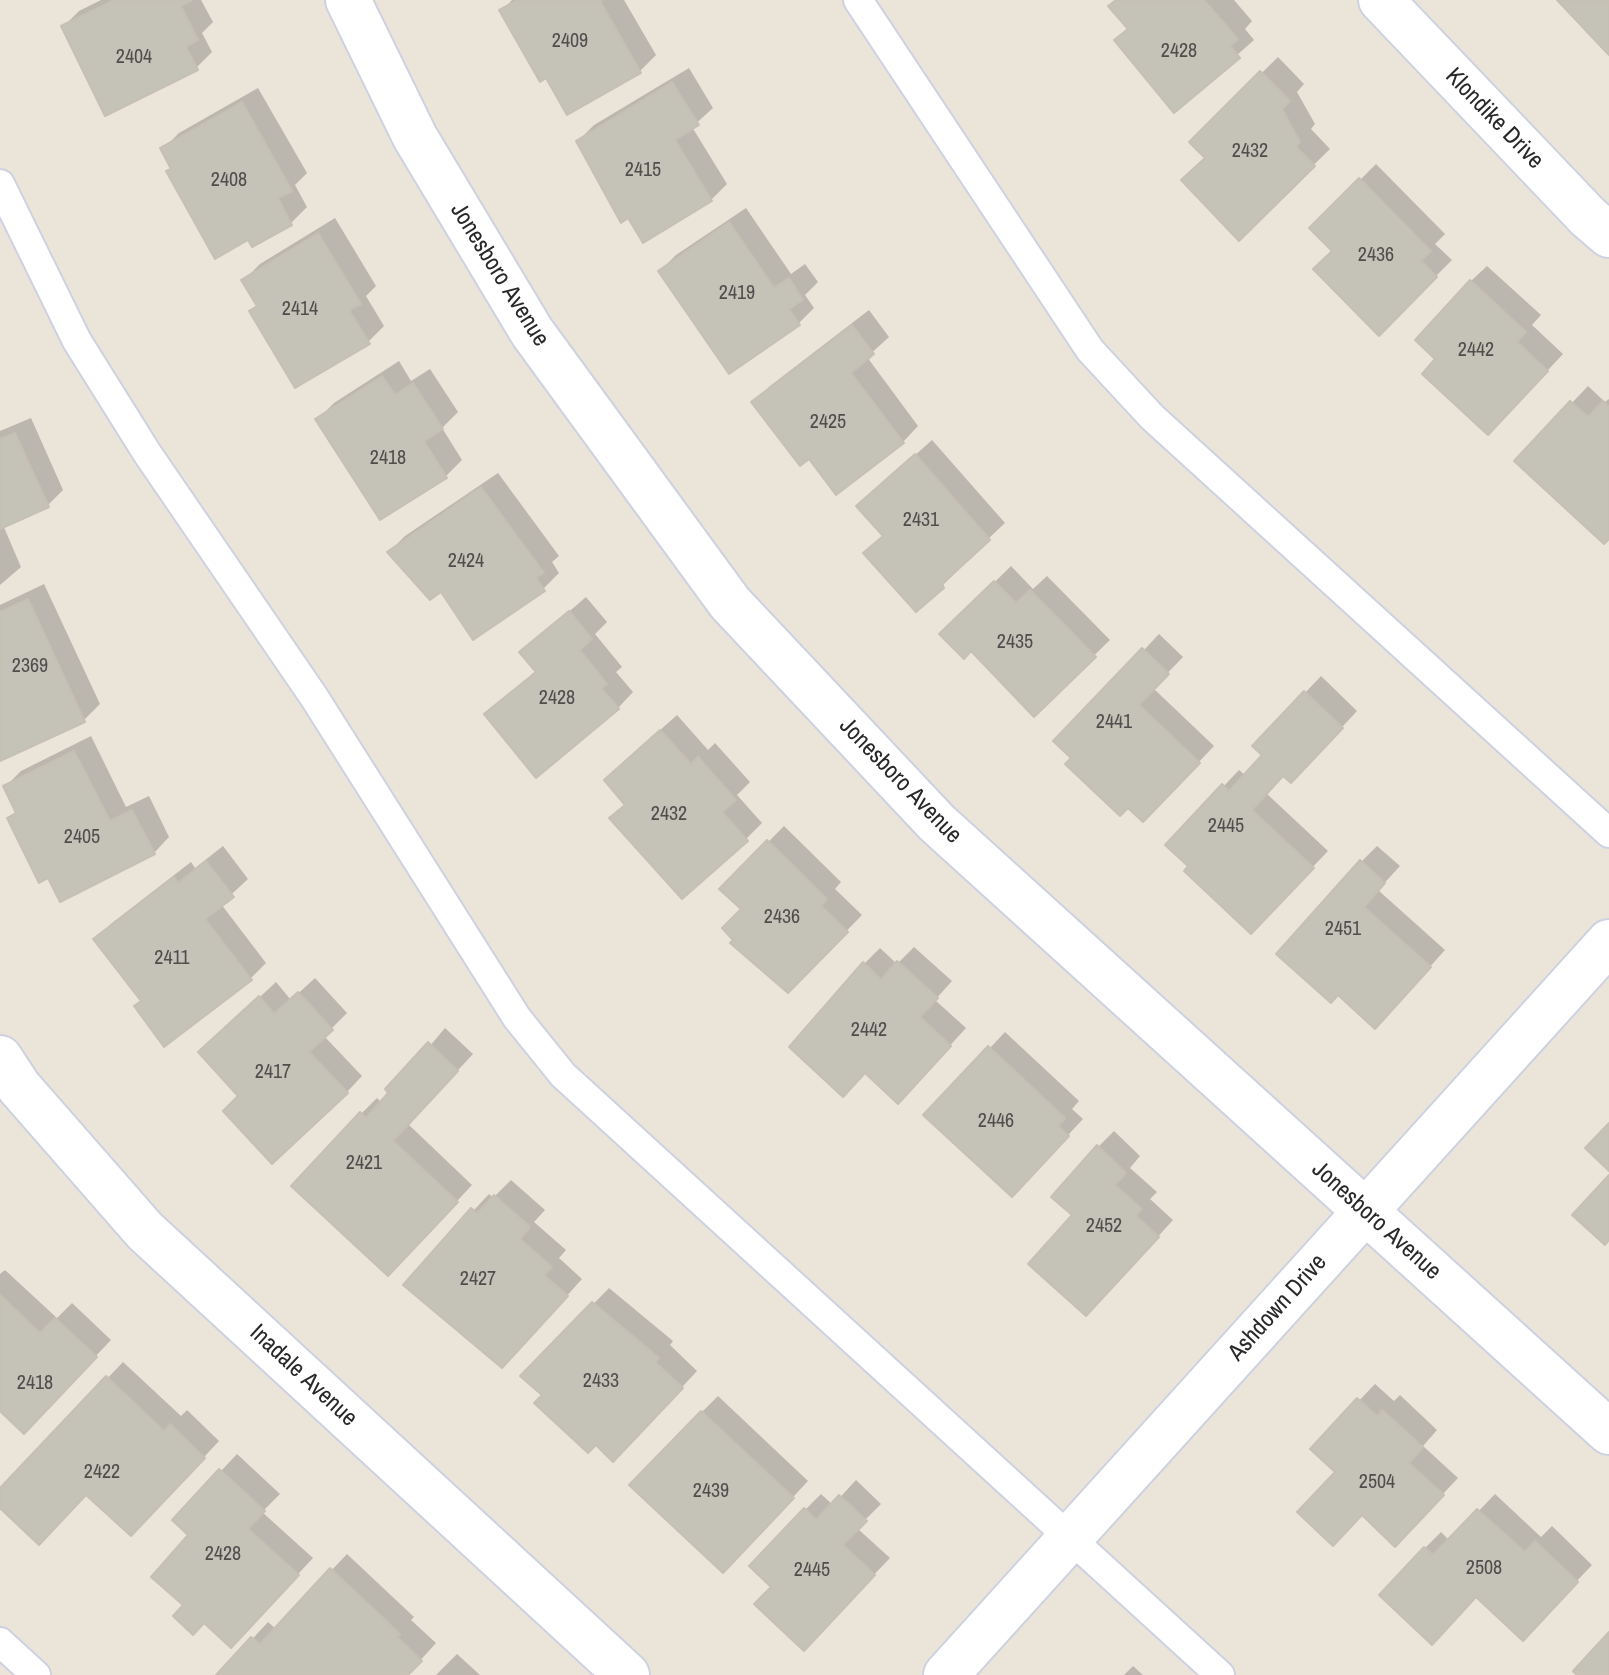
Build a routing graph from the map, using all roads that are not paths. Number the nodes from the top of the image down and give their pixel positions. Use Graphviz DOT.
graph roads {
  1 [pos="348,0"];
  2 [pos="858,0"];
  3 [pos="1381,0"];
  4 [pos="0,184"];
  5 [pos="1609,235"];
  6 [pos="1609,833"];
  7 [pos="1609,942"];
  8 [pos="0,1058"];
  9 [pos="1365,1211"];
  10 [pos="1609,1432"];
  11 [pos="1070,1539"];
  12 [pos="0,1642"];
  13 [pos="36,1675"];
  14 [pos="627,1675"];
  15 [pos="946,1675"];
  16 [pos="1220,1675"];
  1 -- 9 [label="street, Jonesboro Avenue"];
  2 -- 6 [label="lane"];
  3 -- 5 [label="street, Klondike Drive"];
  4 -- 11 [label="lane"];
  7 -- 9 [label="street, Ashdown Drive"];
  8 -- 14 [label="street, Inadale Avenue"];
  9 -- 10 [label="street, Jonesboro Avenue"];
  9 -- 11 [label="street, Ashdown Drive"];
  11 -- 15 [label="street, Ashdown Drive"];
  11 -- 16 [label="lane"];
  12 -- 13 [label="lane"];
}
